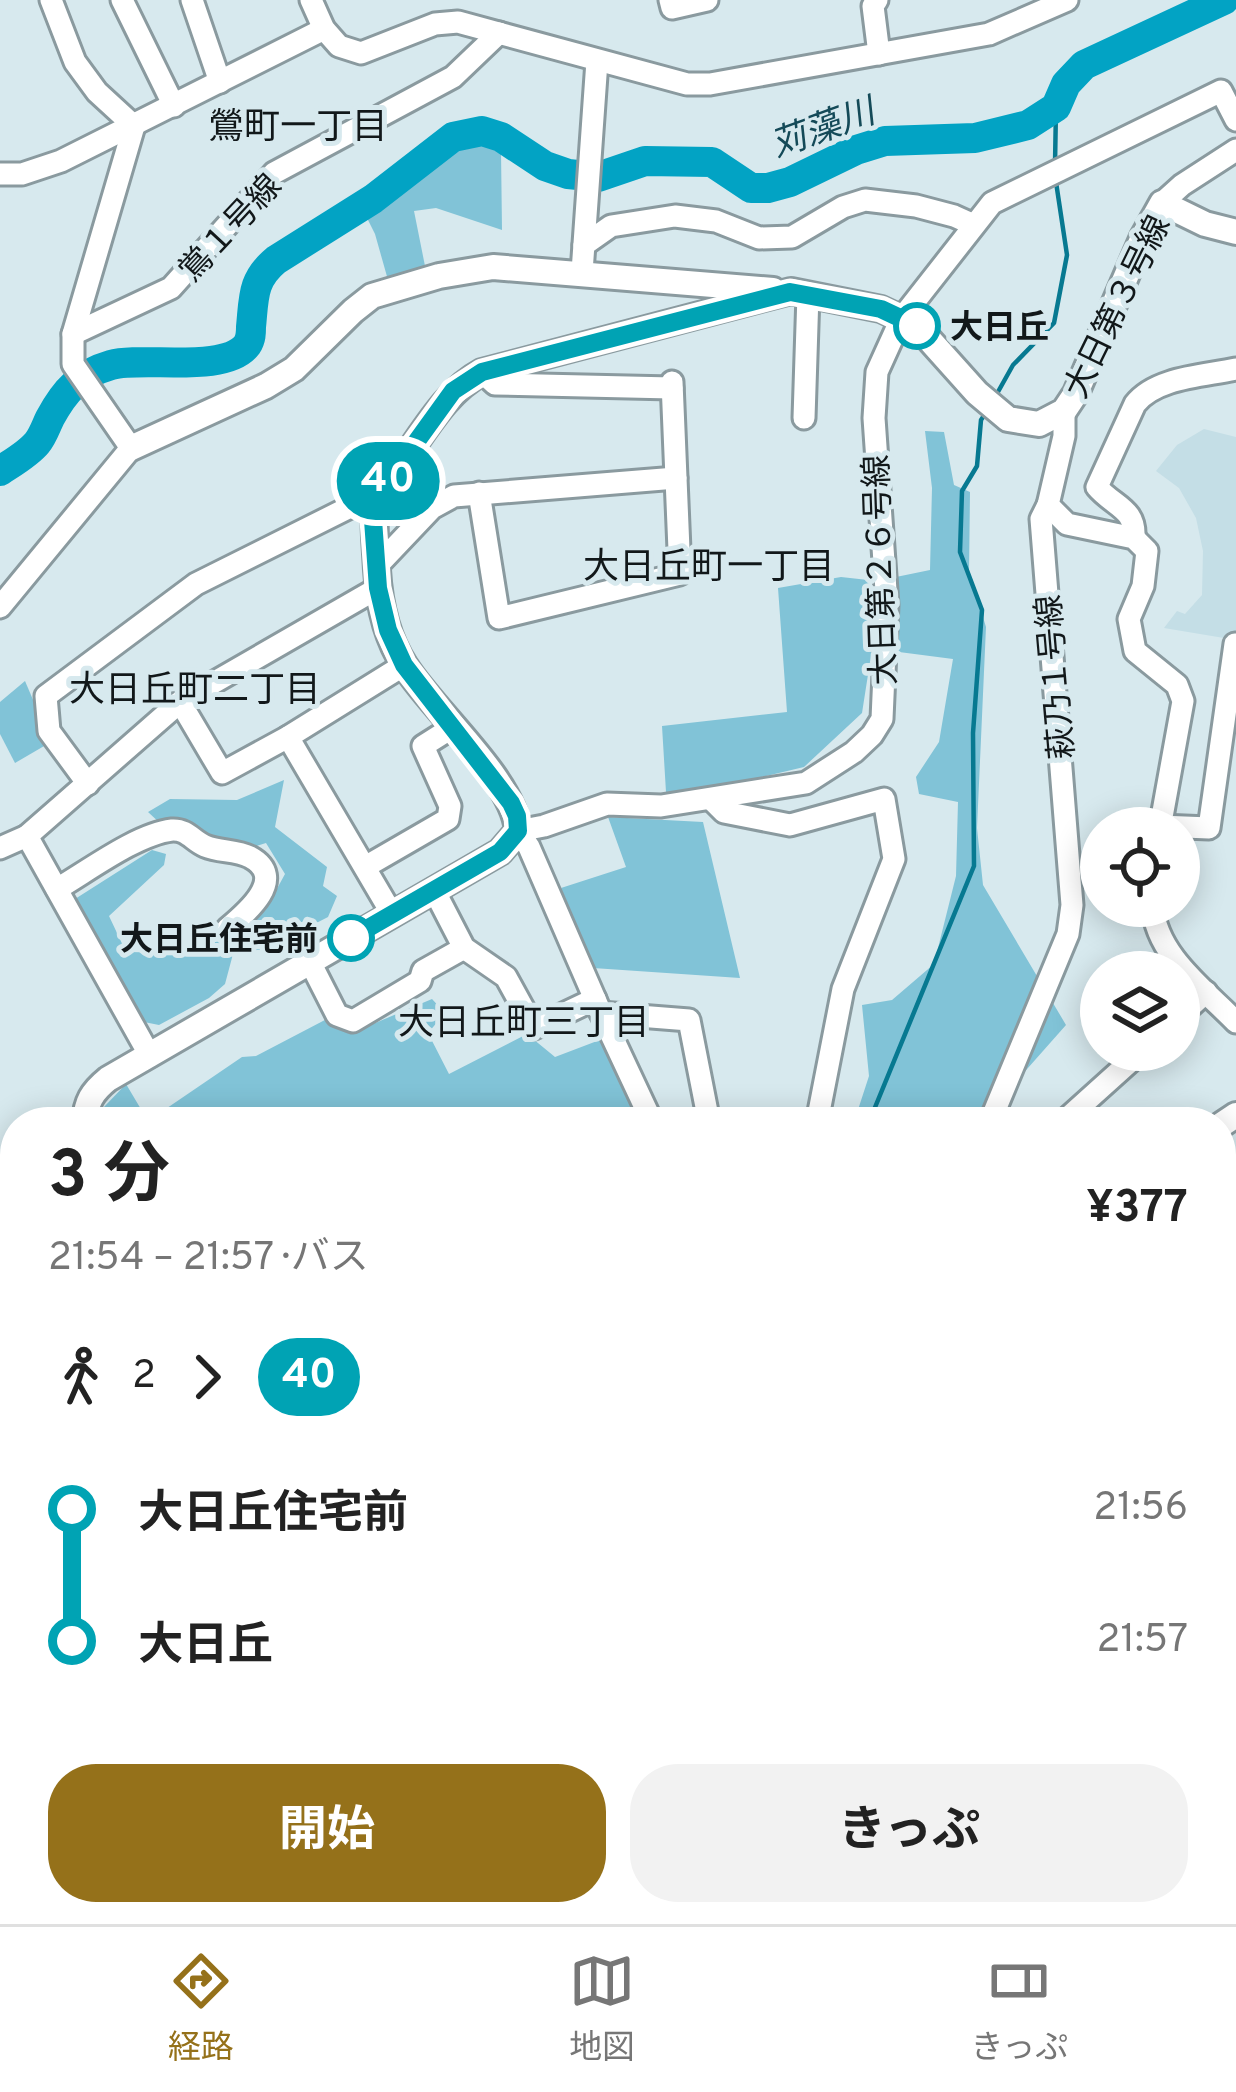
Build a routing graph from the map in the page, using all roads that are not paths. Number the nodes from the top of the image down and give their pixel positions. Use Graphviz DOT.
graph roads {
  1 [pos="51,0"];
  2 [pos="122,0"];
  3 [pos="192,0"];
  4 [pos="310,0"];
  5 [pos="670,0"];
  6 [pos="707,0"];
  7 [pos="877,0"];
  8 [pos="1057,2"];
  9 [pos="324,29"];
  10 [pos="499,33"];
  11 [pos="879,54"];
  12 [pos="597,61"];
  13 [pos="220,82"];
  14 [pos="174,106"];
  15 [pos="1236,120"];
  16 [pos="134,126"];
  17 [pos="1236,150"];
  18 [pos="3,174"];
  19 [pos="0,199"];
  20 [pos="1162,203"];
  21 [pos="974,225"];
  22 [pos="1236,232"];
  23 [pos="584,238"];
  24 [pos="581,272"];
  25 [pos="799,293"];
  26 [pos="901,320"];
  27 [pos="73,334"];
  28 [pos="1236,369"];
  29 [pos="482,372"];
  30 [pos="1064,411"];
  31 [pos="804,418"];
  32 [pos="131,448"];
  33 [pos="676,478"];
  34 [pos="380,492"];
  35 [pos="478,493"];
  36 [pos="1048,505"];
  37 [pos="1134,538"];
  38 [pos="378,577"];
  39 [pos="0,607"];
  40 [pos="1231,643"];
  41 [pos="404,665"];
  42 [pos="180,702"];
  43 [pos="453,727"];
  44 [pos="289,737"];
  45 [pos="88,784"];
  46 [pos="712,800"];
  47 [pos="1164,807"];
  48 [pos="1200,828"];
  49 [pos="518,831"];
  50 [pos="27,836"];
  51 [pos="0,848"];
  52 [pos="365,867"];
  53 [pos="57,889"];
  54 [pos="434,890"];
  55 [pos="392,914"];
  56 [pos="1158,927"];
  57 [pos="227,929"];
  58 [pos="464,948"];
  59 [pos="310,962"];
  60 [pos="1206,992"];
  61 [pos="1200,998"];
  62 [pos="598,1006"];
  63 [pos="1236,1022"];
  64 [pos="150,1056"];
  65 [pos="1119,1071"];
  66 [pos="86,1107"];
  67 [pos="645,1107"];
  68 [pos="706,1107"];
  69 [pos="821,1107"];
  70 [pos="996,1107"];
  71 [pos="1079,1107"];
  1 -- 16 [label="street"];
  2 -- 14 [label="street"];
  3 -- 13 [label="street"];
  4 -- 9 [label="street"];
  5 -- 6 [label="street"];
  7 -- 11 [label="street"];
  8 -- 11 [label="street"];
  9 -- 10 [label="street"];
  9 -- 13 [label="street"];
  10 -- 12 [label="street"];
  10 -- 27 [label="street, 鴬１号線"];
  11 -- 12 [label="street"];
  12 -- 23 [label="street"];
  13 -- 14 [label="street"];
  14 -- 16 [label="street"];
  15 -- 21 [label="street"];
  16 -- 18 [label="street"];
  16 -- 27 [label="street"];
  17 -- 20 [label="street"];
  18 -- 19 [label="street"];
  20 -- 22 [label="street, 大日第３号線"];
  20 -- 30 [label="street, 大日第３号線"];
  21 -- 23 [label="street"];
  21 -- 26 [label="street"];
  23 -- 24 [label="street"];
  24 -- 25 [label="street"];
  24 -- 32 [label="street"];
  25 -- 26 [label="street, 大日第３号線"];
  25 -- 29 [label="street, 大日第３号線"];
  25 -- 31 [label="street"];
  26 -- 30 [label="street, 大日第３号線"];
  26 -- 46 [label="street, 大日第２６号線"];
  27 -- 32 [label="street"];
  28 -- 37 [label="street"];
  29 -- 33 [label="street"];
  29 -- 34 [label="street, 大日第３号線"];
  30 -- 36 [label="street, 萩乃１号線"];
  32 -- 39 [label="street"];
  33 -- 35 [label="street"];
  33 -- 35 [label="street"];
  34 -- 38 [label="street"];
  34 -- 45 [label="street"];
  35 -- 38 [label="street"];
  36 -- 37 [label="street"];
  36 -- 70 [label="street, 萩乃１号線"];
  37 -- 47 [label="street"];
  38 -- 41 [label="street"];
  38 -- 42 [label="street"];
  40 -- 48 [label="street"];
  41 -- 43 [label="street"];
  41 -- 44 [label="street"];
  42 -- 44 [label="street"];
  42 -- 45 [label="street"];
  43 -- 49 [label="street"];
  43 -- 52 [label="street"];
  44 -- 52 [label="street"];
  45 -- 50 [label="street"];
  46 -- 49 [label="street, 大日第２６号線"];
  46 -- 69 [label="street"];
  49 -- 54 [label="street"];
  49 -- 62 [label="street"];
  50 -- 51 [label="street"];
  50 -- 53 [label="street"];
  52 -- 55 [label="street"];
  53 -- 57 [label="street"];
  53 -- 64 [label="street"];
  54 -- 55 [label="street"];
  54 -- 58 [label="street"];
  55 -- 59 [label="street"];
  56 -- 60 [label="street"];
  58 -- 59 [label="street"];
  58 -- 62 [label="street"];
  59 -- 64 [label="street"];
  60 -- 61 [label="street"];
  60 -- 63 [label="street"];
  62 -- 67 [label="street"];
  62 -- 68 [label="street"];
  64 -- 66 [label="street"];
  65 -- 71 [label="street"];
}
